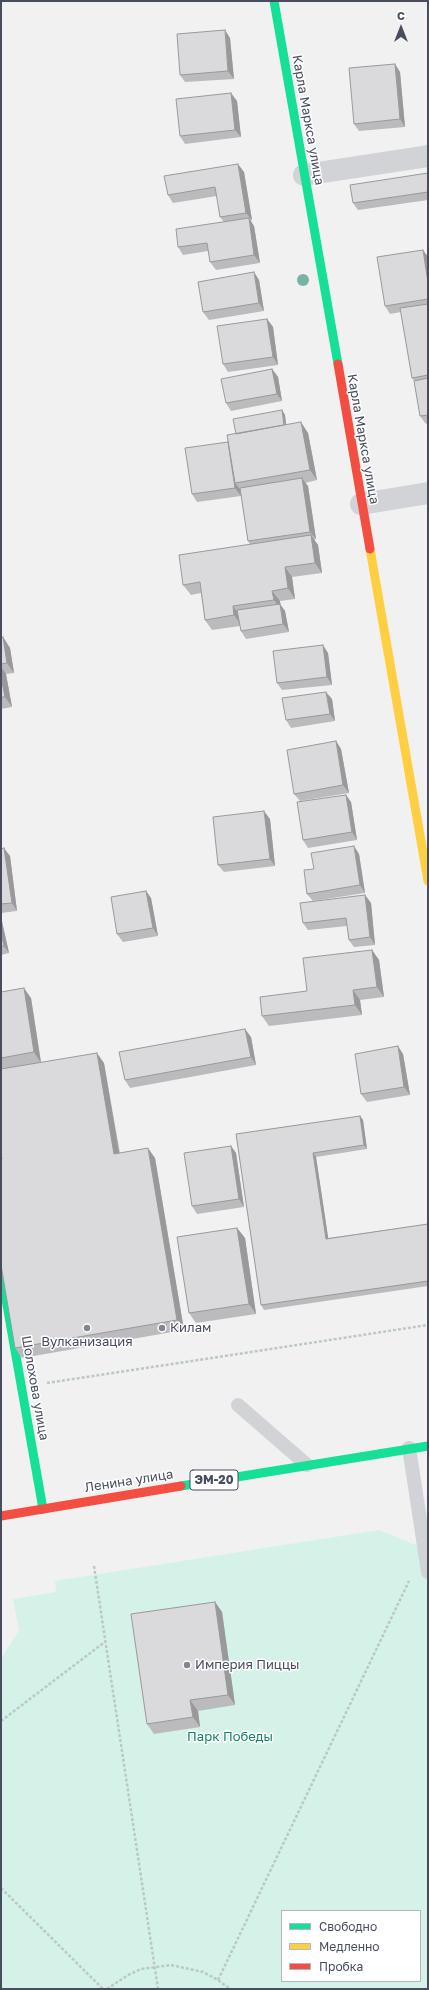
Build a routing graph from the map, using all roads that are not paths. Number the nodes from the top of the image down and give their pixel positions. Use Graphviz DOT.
graph roads {
  1 [pos="274,1"];
  2 [pos="428,156"];
  3 [pos="304,175"];
  4 [pos="428,493"];
  5 [pos="361,504"];
  6 [pos="428,881"];
  7 [pos="1,1271"];
  8 [pos="238,1405"];
  9 [pos="428,1446"];
  10 [pos="409,1448"];
  11 [pos="306,1465"];
  12 [pos="42,1509"];
  13 [pos="1,1516"];
  14 [pos="428,1572"];
  1 -- 3 [label="street, Карла Маркса улица"];
  2 -- 3 [label="street"];
  3 -- 5 [label="street, Карла Маркса улица"];
  4 -- 5 [label="street"];
  5 -- 6 [label="street, Карла Маркса улица"];
  7 -- 12 [label="street, Шолохова улица"];
  8 -- 11 [label="lane"];
  9 -- 10 [label="street, Ленина улица / ЭМ-20"];
  10 -- 11 [label="street, Ленина улица / ЭМ-20"];
  10 -- 14 [label="lane"];
  11 -- 12 [label="street, Ленина улица / ЭМ-20"];
  12 -- 13 [label="street, Ленина улица / ЭМ-20"];
}
